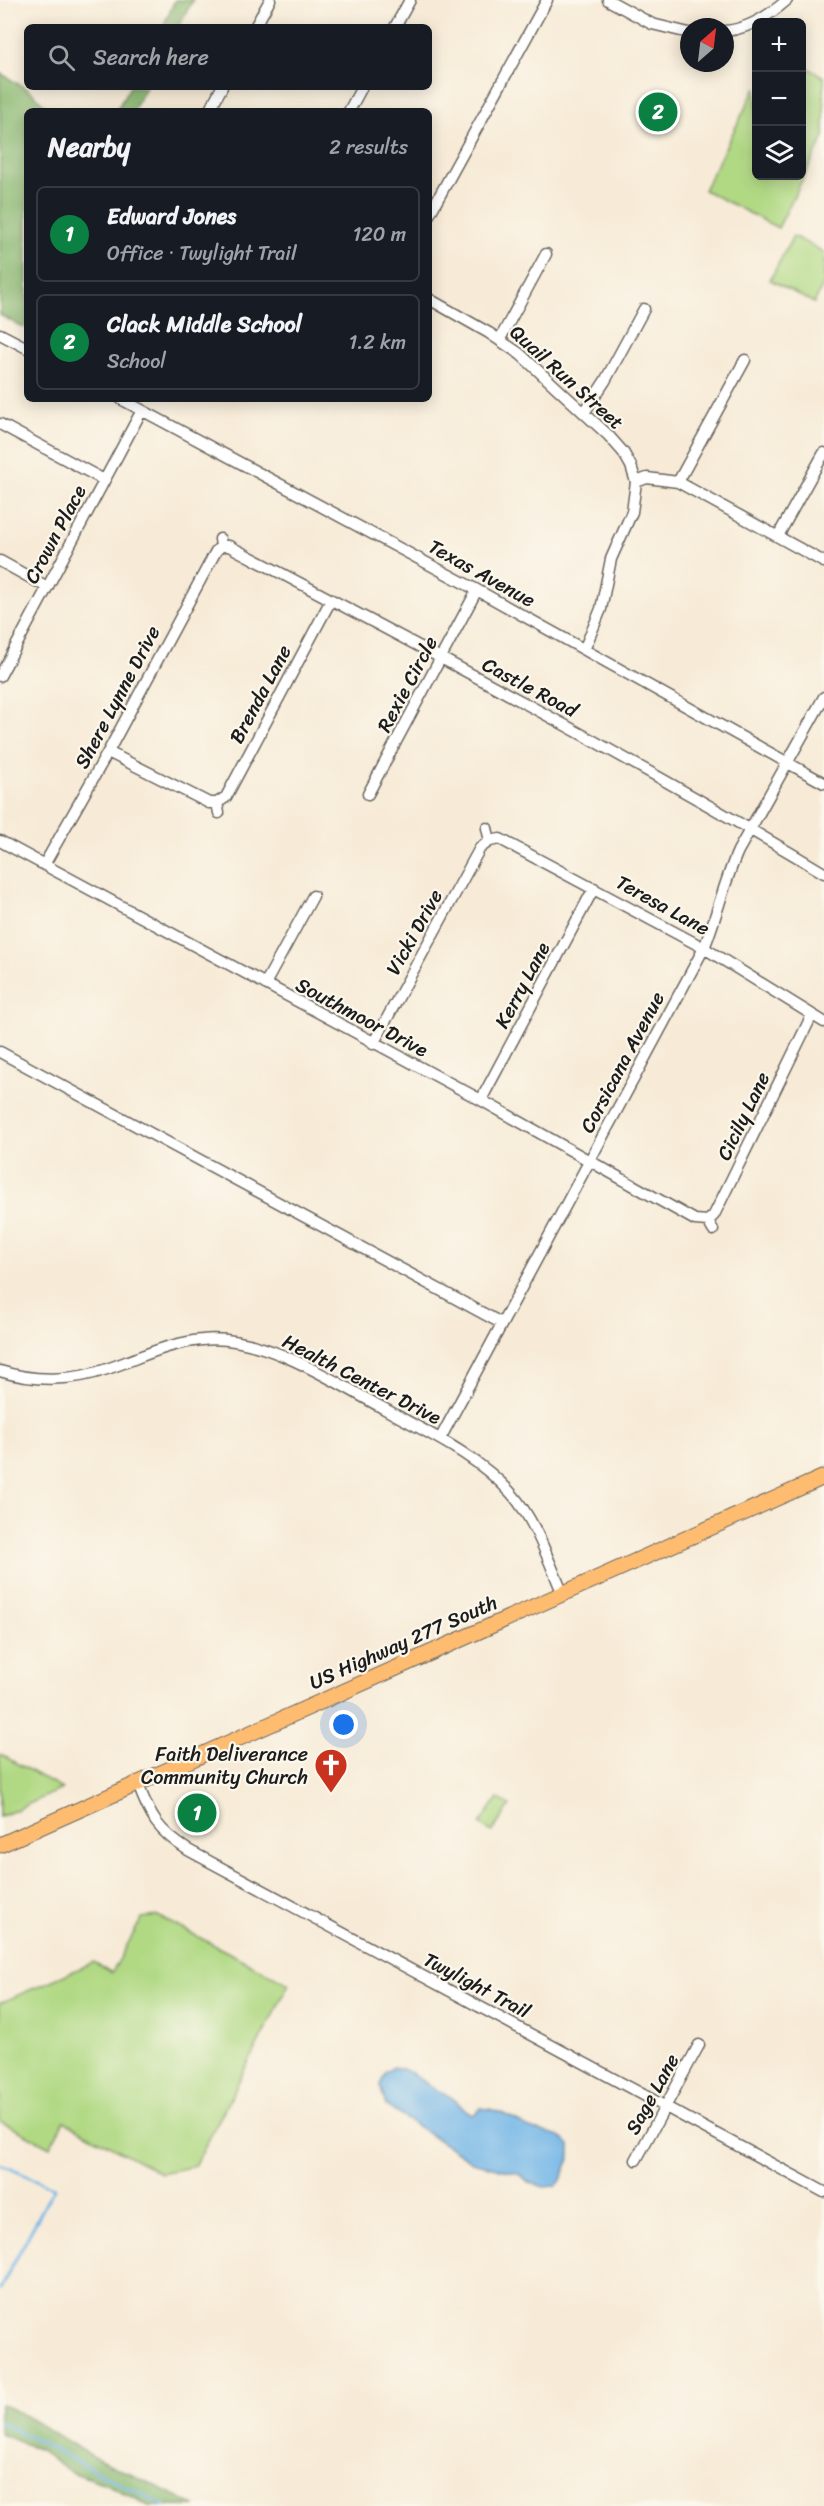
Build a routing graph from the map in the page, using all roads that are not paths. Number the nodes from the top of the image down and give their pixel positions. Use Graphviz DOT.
graph roads {
  1 [pos="270,0"];
  2 [pos="410,0"];
  3 [pos="547,0"];
  4 [pos="608,0"];
  5 [pos="788,0"];
  6 [pos="257,24"];
  7 [pos="397,24"];
  8 [pos="734,29"];
  9 [pos="680,31"];
  10 [pos="220,90"];
  11 [pos="360,90"];
  12 [pos="211,108"];
  13 [pos="351,108"];
  14 [pos="432,210"];
  15 [pos="546,254"];
  16 [pos="432,301"];
  17 [pos="644,309"];
  18 [pos="0,334"];
  19 [pos="500,339"];
  20 [pos="24,346"];
  21 [pos="745,360"];
  22 [pos="127,402"];
  23 [pos="142,410"];
  24 [pos="584,413"];
  25 [pos="0,424"];
  26 [pos="824,453"];
  27 [pos="104,480"];
  28 [pos="636,482"];
  29 [pos="678,482"];
  30 [pos="778,536"];
  31 [pos="221,543"];
  32 [pos="0,561"];
  33 [pos="824,562"];
  34 [pos="47,587"];
  35 [pos="477,590"];
  36 [pos="331,600"];
  37 [pos="584,650"];
  38 [pos="440,659"];
  39 [pos="0,676"];
  40 [pos="824,697"];
  41 [pos="108,752"];
  42 [pos="789,762"];
  43 [pos="824,783"];
  44 [pos="368,794"];
  45 [pos="487,828"];
  46 [pos="750,828"];
  47 [pos="0,841"];
  48 [pos="490,841"];
  49 [pos="44,865"];
  50 [pos="824,873"];
  51 [pos="594,888"];
  52 [pos="314,896"];
  53 [pos="704,948"];
  54 [pos="266,984"];
  55 [pos="812,1015"];
  56 [pos="824,1022"];
  57 [pos="374,1044"];
  58 [pos="0,1052"];
  59 [pos="481,1100"];
  60 [pos="589,1160"];
  61 [pos="711,1226"];
  62 [pos="501,1323"];
  63 [pos="0,1371"];
  64 [pos="440,1439"];
  65 [pos="824,1477"];
  66 [pos="563,1594"];
  67 [pos="138,1784"];
  68 [pos="0,1845"];
  69 [pos="699,2045"];
  70 [pos="666,2107"];
  71 [pos="636,2160"];
  72 [pos="824,2192"];
  1 -- 6 [label="street"];
  2 -- 7 [label="street"];
  3 -- 14 [label="street"];
  4 -- 9 [label="street"];
  5 -- 8 [label="street"];
  10 -- 12 [label="street"];
  11 -- 13 [label="street"];
  15 -- 19 [label="street"];
  16 -- 19 [label="street, Quail Run Street"];
  17 -- 24 [label="street"];
  18 -- 20 [label="street"];
  19 -- 24 [label="street, Quail Run Street"];
  21 -- 29 [label="street"];
  22 -- 23 [label="street, Texas Avenue"];
  23 -- 27 [label="street, Crown Place"];
  23 -- 35 [label="street, Texas Avenue"];
  24 -- 28 [label="street, Quail Run Street"];
  25 -- 27 [label="street"];
  26 -- 30 [label="street"];
  27 -- 34 [label="street, Crown Place"];
  28 -- 29 [label="street"];
  28 -- 37 [label="street"];
  29 -- 30 [label="street"];
  30 -- 33 [label="street"];
  31 -- 36 [label="street, Castle Road"];
  31 -- 41 [label="street, Shere Lynne Drive"];
  32 -- 34 [label="street"];
  34 -- 39 [label="street, Crown Place"];
  35 -- 37 [label="street, Texas Avenue"];
  35 -- 38 [label="street, Rexie Circle"];
  36 -- 38 [label="street, Castle Road"];
  36 -- 41 [label="street, Brenda Lane"];
  37 -- 42 [label="street, Texas Avenue"];
  38 -- 44 [label="street, Rexie Circle"];
  38 -- 46 [label="street, Castle Road"];
  40 -- 42 [label="street, Corsicana Avenue"];
  41 -- 49 [label="street, Shere Lynne Drive"];
  42 -- 43 [label="street, Texas Avenue"];
  42 -- 46 [label="street, Corsicana Avenue"];
  45 -- 48 [label="street"];
  46 -- 50 [label="street, Castle Road"];
  46 -- 53 [label="street, Corsicana Avenue"];
  47 -- 49 [label="street, Southmoor Drive"];
  48 -- 51 [label="street, Teresa Lane"];
  48 -- 57 [label="street, Vicki Drive"];
  49 -- 54 [label="street, Southmoor Drive"];
  51 -- 53 [label="street, Teresa Lane"];
  51 -- 59 [label="street, Kerry Lane"];
  52 -- 54 [label="street"];
  53 -- 55 [label="street, Teresa Lane"];
  53 -- 60 [label="street, Corsicana Avenue"];
  54 -- 57 [label="street, Southmoor Drive"];
  55 -- 56 [label="street, Teresa Lane"];
  55 -- 61 [label="street, Cicily Lane"];
  57 -- 59 [label="street, Southmoor Drive"];
  58 -- 62 [label="street"];
  59 -- 60 [label="street, Southmoor Drive"];
  60 -- 61 [label="street, Southmoor Drive"];
  60 -- 62 [label="street, Corsicana Avenue"];
  62 -- 64 [label="street, Corsicana Avenue"];
  63 -- 64 [label="street, Health Center Drive"];
  64 -- 66 [label="street, Health Center Drive"];
  65 -- 66 [label="highway, US Highway 277 South"];
  66 -- 67 [label="highway, US Highway 277 South"];
  67 -- 68 [label="highway, US Highway 277 South"];
  67 -- 70 [label="street, Twylight Trail"];
  69 -- 70 [label="street, Sage Lane"];
  70 -- 71 [label="street, Sage Lane"];
  70 -- 72 [label="street, Twylight Trail"];
}
